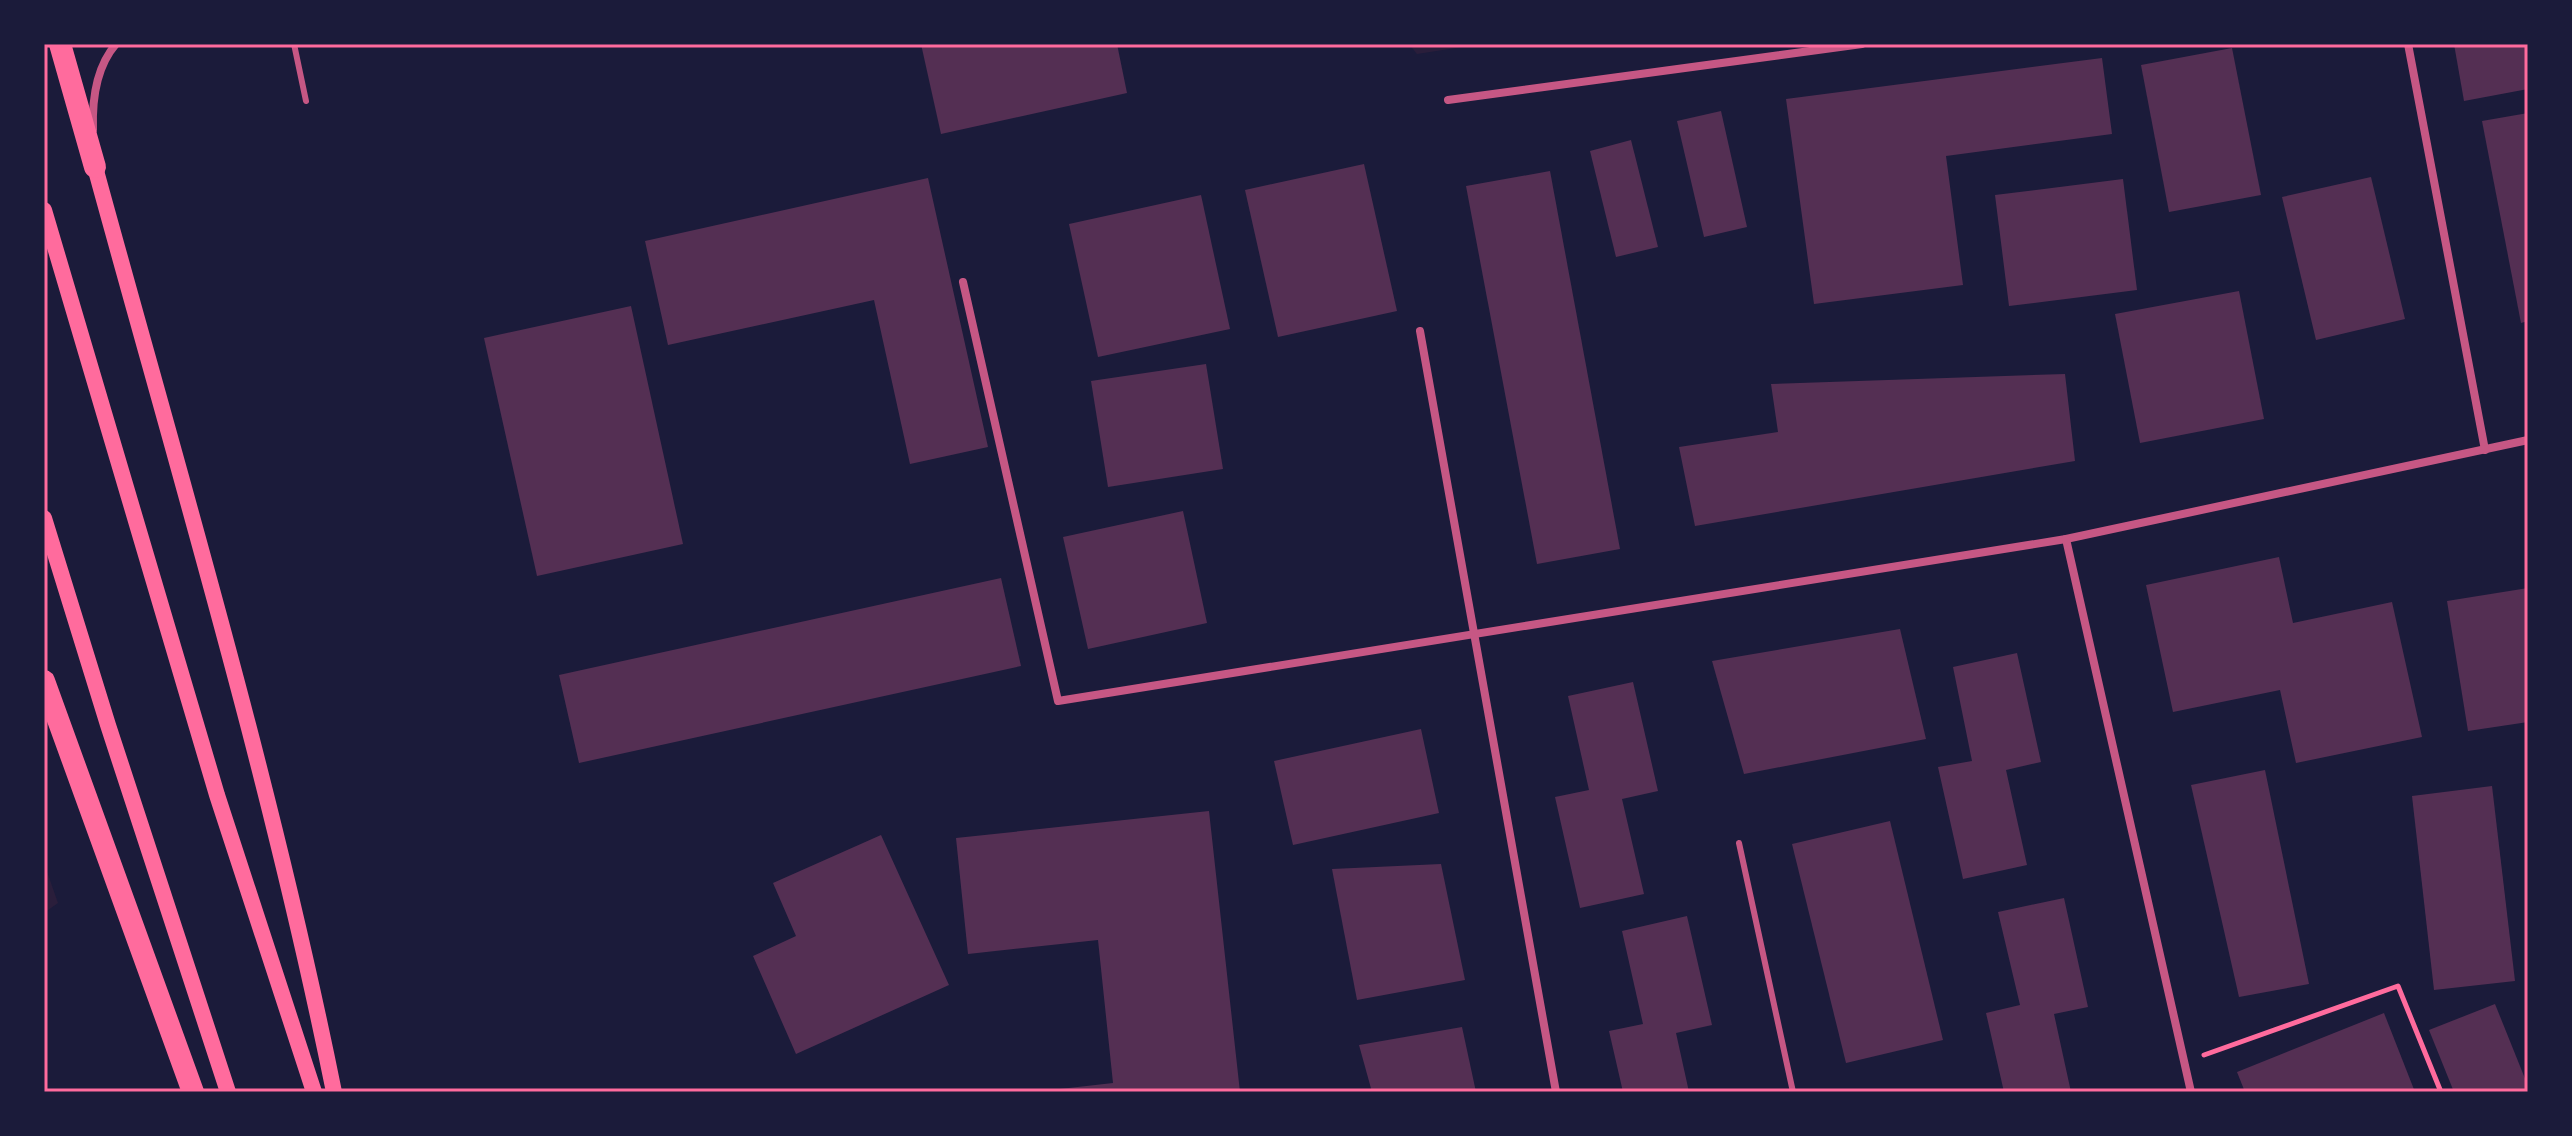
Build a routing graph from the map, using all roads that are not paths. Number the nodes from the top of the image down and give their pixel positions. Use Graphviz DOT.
graph roads {
  1 [pos="60,44"];
  2 [pos="116,44"];
  3 [pos="294,44"];
  4 [pos="1862,44"];
  5 [pos="2408,44"];
  6 [pos="1448,100"];
  7 [pos="306,101"];
  8 [pos="95,167"];
  9 [pos="44,210"];
  10 [pos="963,282"];
  11 [pos="1420,331"];
  12 [pos="2528,440"];
  13 [pos="2485,450"];
  14 [pos="44,518"];
  15 [pos="2066,539"];
  16 [pos="1476,635"];
  17 [pos="44,681"];
  18 [pos="1739,843"];
  19 [pos="193,1092"];
  20 [pos="228,1092"];
  21 [pos="314,1092"];
  22 [pos="334,1092"];
  23 [pos="1556,1092"];
  24 [pos="1793,1092"];
  25 [pos="2191,1092"];
  1 -- 8 [label="highway"];
  2 -- 8 [label="street"];
  3 -- 7 [label="lane"];
  4 -- 6 [label="street"];
  5 -- 13 [label="street"];
  8 -- 22 [label="main road"];
  9 -- 21 [label="main road"];
  10 -- 16 [label="street"];
  11 -- 16 [label="street"];
  12 -- 13 [label="street"];
  13 -- 15 [label="street"];
  14 -- 20 [label="main road"];
  15 -- 16 [label="street"];
  15 -- 25 [label="street"];
  16 -- 23 [label="street"];
  17 -- 19 [label="highway"];
  18 -- 24 [label="lane"];
}
